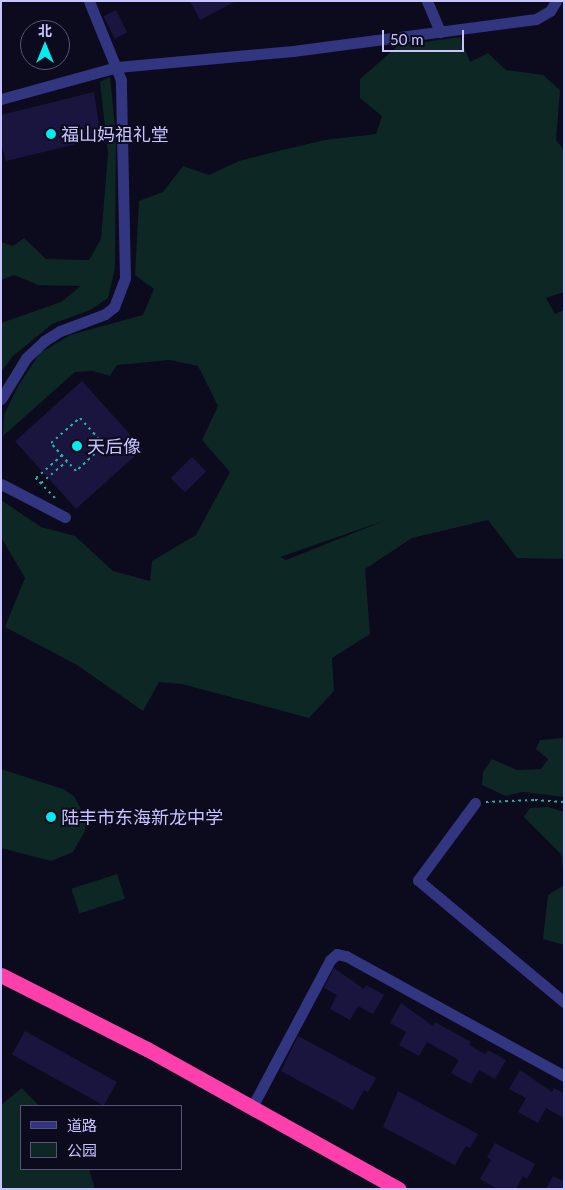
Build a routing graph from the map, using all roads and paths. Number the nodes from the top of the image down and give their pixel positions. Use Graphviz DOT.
graph roads {
  1 [pos="89,1"];
  2 [pos="427,1"];
  3 [pos="556,1"];
  4 [pos="440,32"];
  5 [pos="117,67"];
  6 [pos="1,99"];
  7 [pos="1,399"];
  8 [pos="62,455"];
  9 [pos="67,461"];
  10 [pos="41,483"];
  11 [pos="1,484"];
  12 [pos="63,516"];
  13 [pos="564,802"];
  14 [pos="475,803"];
  15 [pos="1,975"];
  16 [pos="564,1002"];
  17 [pos="564,1076"];
  18 [pos="252,1107"];
  19 [pos="399,1189"];
  1 -- 5 [label="street"];
  2 -- 4 [label="street"];
  3 -- 4 [label="street"];
  4 -- 5 [label="street"];
  5 -- 6 [label="street"];
  5 -- 7 [label="street"];
  8 -- 9 [label="path"];
  8 -- 9 [label="path"];
  8 -- 10 [label="path"];
  9 -- 10 [label="path"];
  10 -- 12 [label="path"];
  11 -- 12 [label="street"];
  13 -- 14 [label="path"];
  14 -- 16 [label="street"];
  15 -- 18 [label="highway"];
  17 -- 18 [label="street"];
  18 -- 19 [label="highway"];
}
